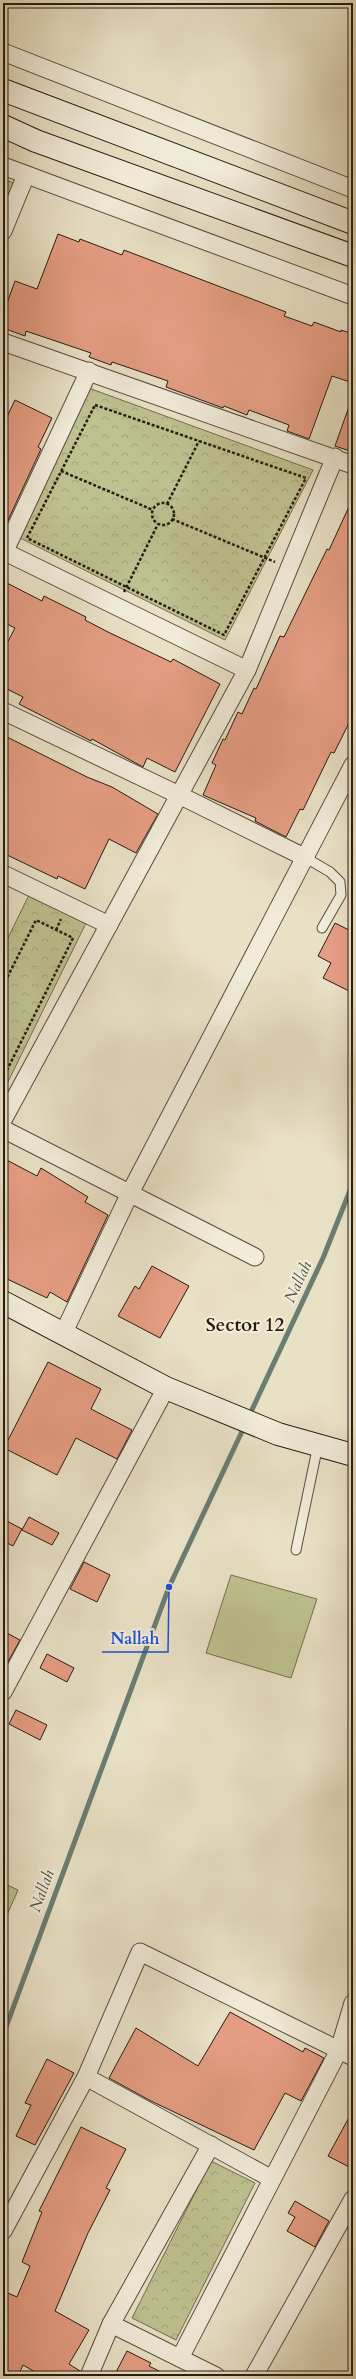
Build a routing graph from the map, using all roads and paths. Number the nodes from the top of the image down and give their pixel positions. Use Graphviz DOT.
graph roads {
  1 [pos="3,52"];
  2 [pos="3,90"];
  3 [pos="3,126"];
  4 [pos="3,166"];
  5 [pos="26,175"];
  6 [pos="353,189"];
  7 [pos="353,223"];
  8 [pos="3,231"];
  9 [pos="353,256"];
  10 [pos="353,296"];
  11 [pos="3,342"];
  12 [pos="89,371"];
  13 [pos="199,441"];
  14 [pos="335,457"];
  15 [pos="353,464"];
  16 [pos="61,471"];
  17 [pos="167,504"];
  18 [pos="153,510"];
  19 [pos="172,519"];
  20 [pos="158,524"];
  21 [pos="4,554"];
  22 [pos="264,558"];
  23 [pos="289,568"];
  24 [pos="126,587"];
  25 [pos="116,606"];
  26 [pos="246,670"];
  27 [pos="3,711"];
  28 [pos="353,765"];
  29 [pos="179,795"];
  30 [pos="306,858"];
  31 [pos="3,874"];
  32 [pos="109,925"];
  33 [pos="322,928"];
  34 [pos="3,986"];
  35 [pos="3,1078"];
  36 [pos="3,1120"];
  37 [pos="3,1130"];
  38 [pos="130,1193"];
  39 [pos="255,1257"];
  40 [pos="3,1302"];
  41 [pos="64,1332"];
  42 [pos="166,1388"];
  43 [pos="318,1445"];
  44 [pos="353,1455"];
  45 [pos="296,1550"];
  46 [pos="3,1692"];
  47 [pos="353,2003"];
  48 [pos="346,2053"];
  49 [pos="86,2077"];
  50 [pos="211,2145"];
  51 [pos="272,2179"];
  52 [pos="353,2199"];
  53 [pos="3,2231"];
  54 [pos="111,2324"];
  55 [pos="180,2358"];
  56 [pos="89,2376"];
  57 [pos="216,2376"];
  58 [pos="254,2376"];
  1 -- 6 [label="street"];
  2 -- 7 [label="street"];
  3 -- 9 [label="street"];
  4 -- 5 [label="street"];
  5 -- 8 [label="street"];
  5 -- 10 [label="street"];
  11 -- 12 [label="street"];
  12 -- 14 [label="street"];
  12 -- 21 [label="street"];
  13 -- 16 [label="path"];
  13 -- 17 [label="path"];
  13 -- 22 [label="path"];
  14 -- 15 [label="street"];
  14 -- 23 [label="street"];
  16 -- 18 [label="path"];
  16 -- 24 [label="path"];
  17 -- 18 [label="path"];
  17 -- 19 [label="path"];
  18 -- 20 [label="path"];
  19 -- 20 [label="path"];
  19 -- 22 [label="path"];
  20 -- 24 [label="path"];
  21 -- 25 [label="street"];
  22 -- 23 [label="path"];
  22 -- 24 [label="path"];
  23 -- 26 [label="street"];
  24 -- 25 [label="path"];
  25 -- 26 [label="street"];
  26 -- 29 [label="street"];
  27 -- 29 [label="street"];
  28 -- 30 [label="street"];
  29 -- 30 [label="street"];
  29 -- 32 [label="street"];
  30 -- 33 [label="lane"];
  30 -- 38 [label="street"];
  31 -- 32 [label="street"];
  32 -- 36 [label="street"];
  34 -- 35 [label="path"];
  37 -- 38 [label="street"];
  38 -- 39 [label="street"];
  38 -- 41 [label="street"];
  40 -- 41 [label="street"];
  41 -- 42 [label="street"];
  42 -- 43 [label="street"];
  42 -- 46 [label="street"];
  43 -- 44 [label="street"];
  43 -- 45 [label="lane"];
  47 -- 48 [label="street"];
  48 -- 49 [label="street"];
  48 -- 51 [label="street"];
  49 -- 50 [label="street"];
  49 -- 53 [label="street"];
  50 -- 51 [label="street"];
  50 -- 54 [label="street"];
  51 -- 55 [label="street"];
  52 -- 58 [label="street"];
  54 -- 55 [label="street"];
  54 -- 56 [label="street"];
  55 -- 57 [label="street"];
}
